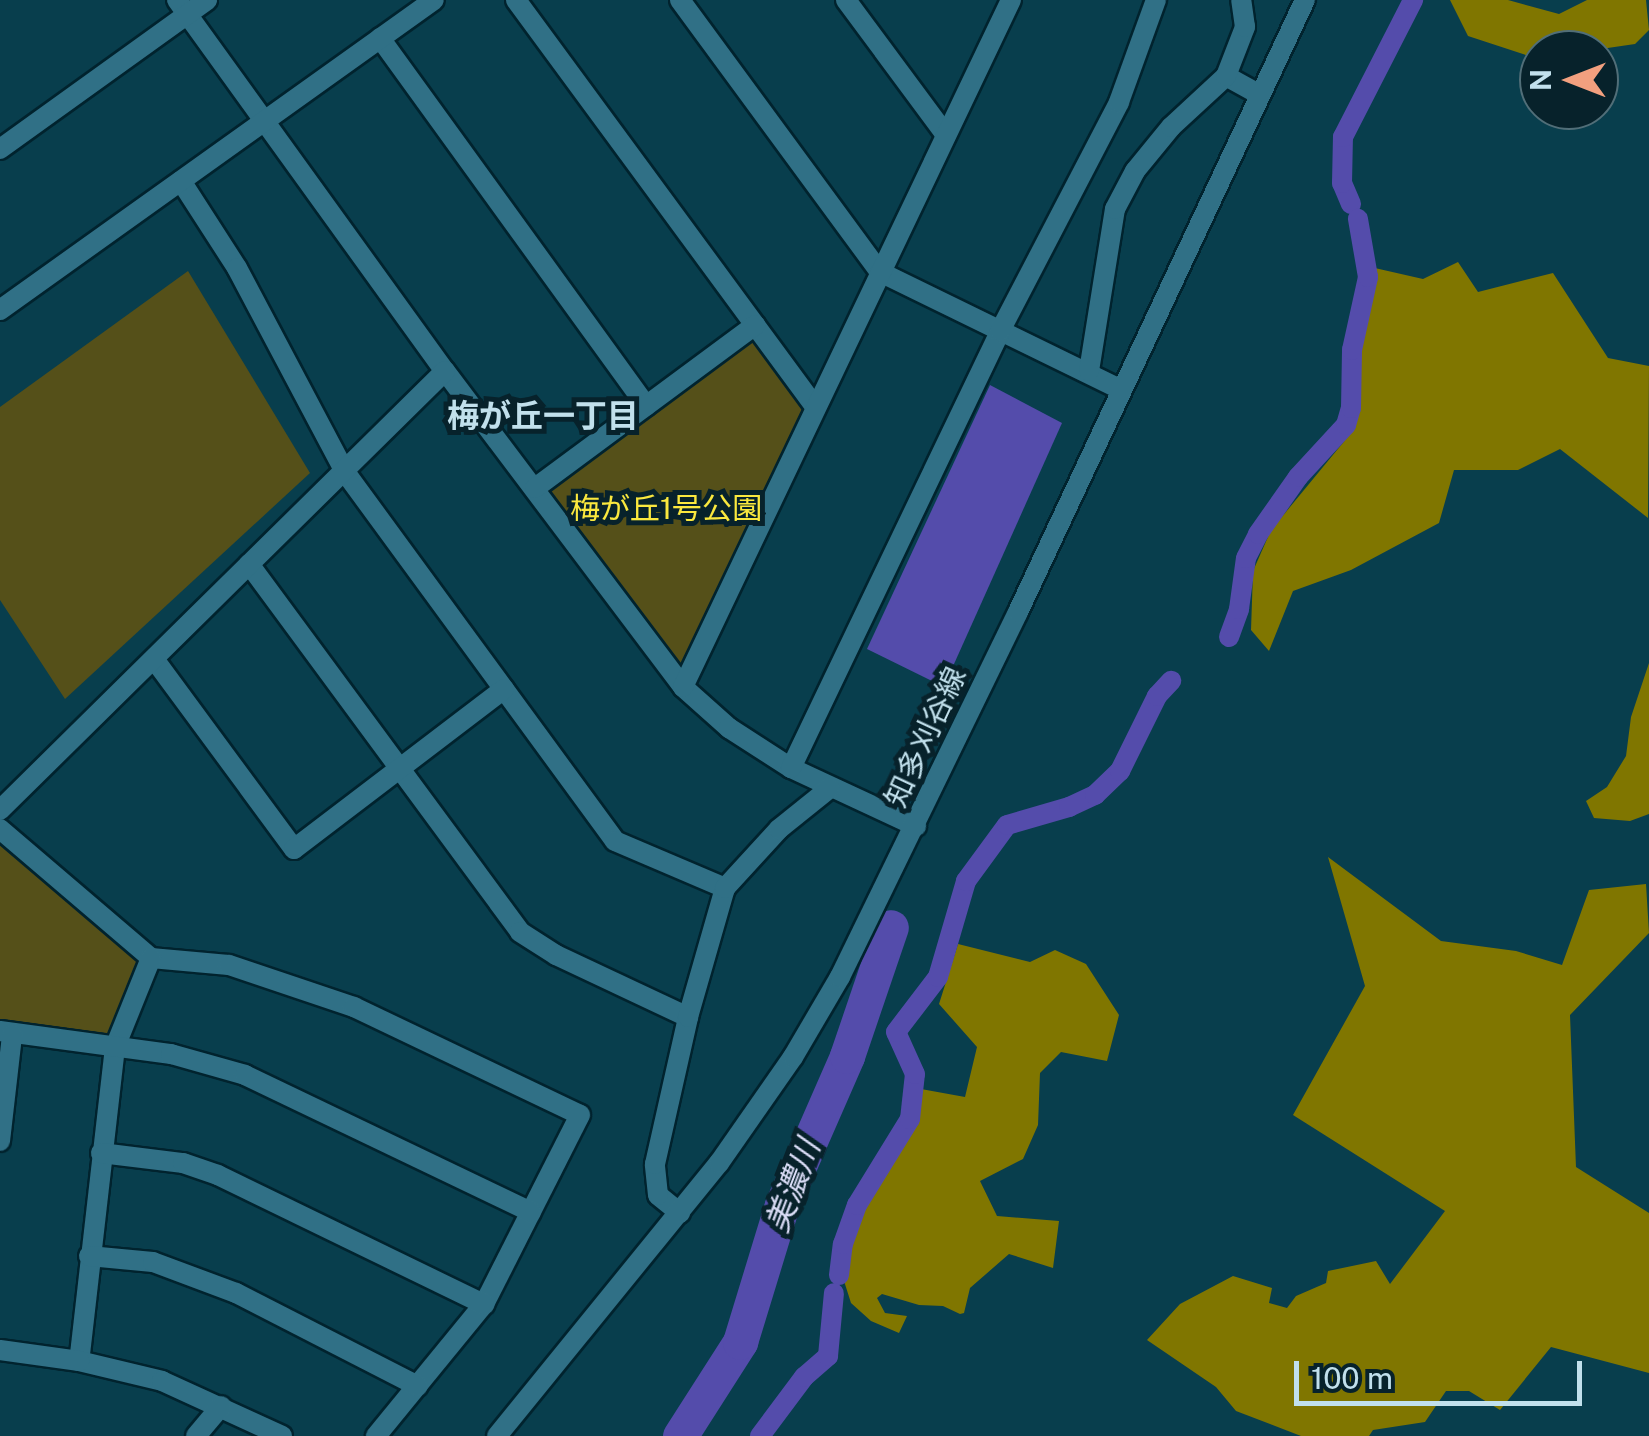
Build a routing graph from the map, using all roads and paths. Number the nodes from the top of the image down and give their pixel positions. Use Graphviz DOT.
graph roads {
  1 [pos="207,0"];
  2 [pos="434,0"];
  3 [pos="516,0"];
  4 [pos="680,0"];
  5 [pos="846,0"];
  6 [pos="1011,0"];
  7 [pos="1156,0"];
  8 [pos="1241,0"];
  9 [pos="1304,0"];
  10 [pos="182,7"];
  11 [pos="380,38"];
  12 [pos="1226,76"];
  13 [pos="1260,95"];
  14 [pos="264,121"];
  15 [pos="946,135"];
  16 [pos="0,149"];
  17 [pos="181,181"];
  18 [pos="880,272"];
  19 [pos="0,310"];
  20 [pos="755,325"];
  21 [pos="1000,330"];
  22 [pos="446,371"];
  23 [pos="1089,371"];
  24 [pos="1122,390"];
  25 [pos="646,406"];
  26 [pos="816,408"];
  27 [pos="344,472"];
  28 [pos="536,488"];
  29 [pos="249,564"];
  30 [pos="154,658"];
  31 [pos="683,687"];
  32 [pos="504,689"];
  33 [pos="399,768"];
  34 [pos="791,768"];
  35 [pos="830,788"];
  36 [pos="0,810"];
  37 [pos="916,826"];
  38 [pos="0,829"];
  39 [pos="725,888"];
  40 [pos="151,958"];
  41 [pos="688,1017"];
  42 [pos="6,1033"];
  43 [pos="115,1046"];
  44 [pos="0,1140"];
  45 [pos="101,1153"];
  46 [pos="531,1212"];
  47 [pos="680,1214"];
  48 [pos="89,1256"];
  49 [pos="484,1304"];
  50 [pos="0,1350"];
  51 [pos="79,1361"];
  52 [pos="418,1386"];
  53 [pos="221,1406"];
  54 [pos="196,1436"];
  55 [pos="282,1436"];
  56 [pos="376,1436"];
  57 [pos="496,1436"];
  1 -- 10 [label="street"];
  2 -- 11 [label="street"];
  3 -- 20 [label="street"];
  4 -- 18 [label="street"];
  5 -- 15 [label="street"];
  6 -- 15 [label="street"];
  7 -- 21 [label="street"];
  8 -- 12 [label="street"];
  9 -- 13 [label="street, 知多刈谷線"];
  10 -- 14 [label="street"];
  10 -- 16 [label="street"];
  11 -- 14 [label="street"];
  11 -- 25 [label="street"];
  12 -- 13 [label="street"];
  12 -- 23 [label="street"];
  13 -- 24 [label="street, 知多刈谷線"];
  14 -- 17 [label="street"];
  14 -- 22 [label="street"];
  15 -- 18 [label="street"];
  17 -- 19 [label="street"];
  17 -- 27 [label="street"];
  18 -- 21 [label="street"];
  18 -- 26 [label="street"];
  20 -- 25 [label="street"];
  20 -- 26 [label="street"];
  21 -- 23 [label="street"];
  21 -- 34 [label="street"];
  22 -- 27 [label="street"];
  22 -- 28 [label="street"];
  23 -- 24 [label="street"];
  24 -- 37 [label="street, 知多刈谷線"];
  25 -- 28 [label="street"];
  26 -- 31 [label="street"];
  27 -- 29 [label="street"];
  27 -- 32 [label="street"];
  28 -- 31 [label="street"];
  29 -- 30 [label="street"];
  29 -- 33 [label="street"];
  30 -- 33 [label="street"];
  30 -- 36 [label="street"];
  31 -- 34 [label="street"];
  32 -- 33 [label="street"];
  32 -- 39 [label="street"];
  33 -- 41 [label="street"];
  34 -- 35 [label="street"];
  35 -- 37 [label="street"];
  35 -- 39 [label="street"];
  37 -- 47 [label="street, 知多刈谷線"];
  38 -- 40 [label="street"];
  39 -- 41 [label="street"];
  40 -- 43 [label="street"];
  40 -- 46 [label="street"];
  41 -- 47 [label="street"];
  42 -- 43 [label="street"];
  42 -- 44 [label="street"];
  43 -- 45 [label="street"];
  43 -- 46 [label="street"];
  45 -- 48 [label="street"];
  45 -- 49 [label="street"];
  46 -- 49 [label="street"];
  47 -- 57 [label="street, 知多刈谷線"];
  48 -- 51 [label="street"];
  48 -- 52 [label="street"];
  49 -- 52 [label="street"];
  50 -- 51 [label="street"];
  51 -- 53 [label="street"];
  52 -- 56 [label="street"];
  53 -- 54 [label="street"];
  53 -- 55 [label="street"];
}
